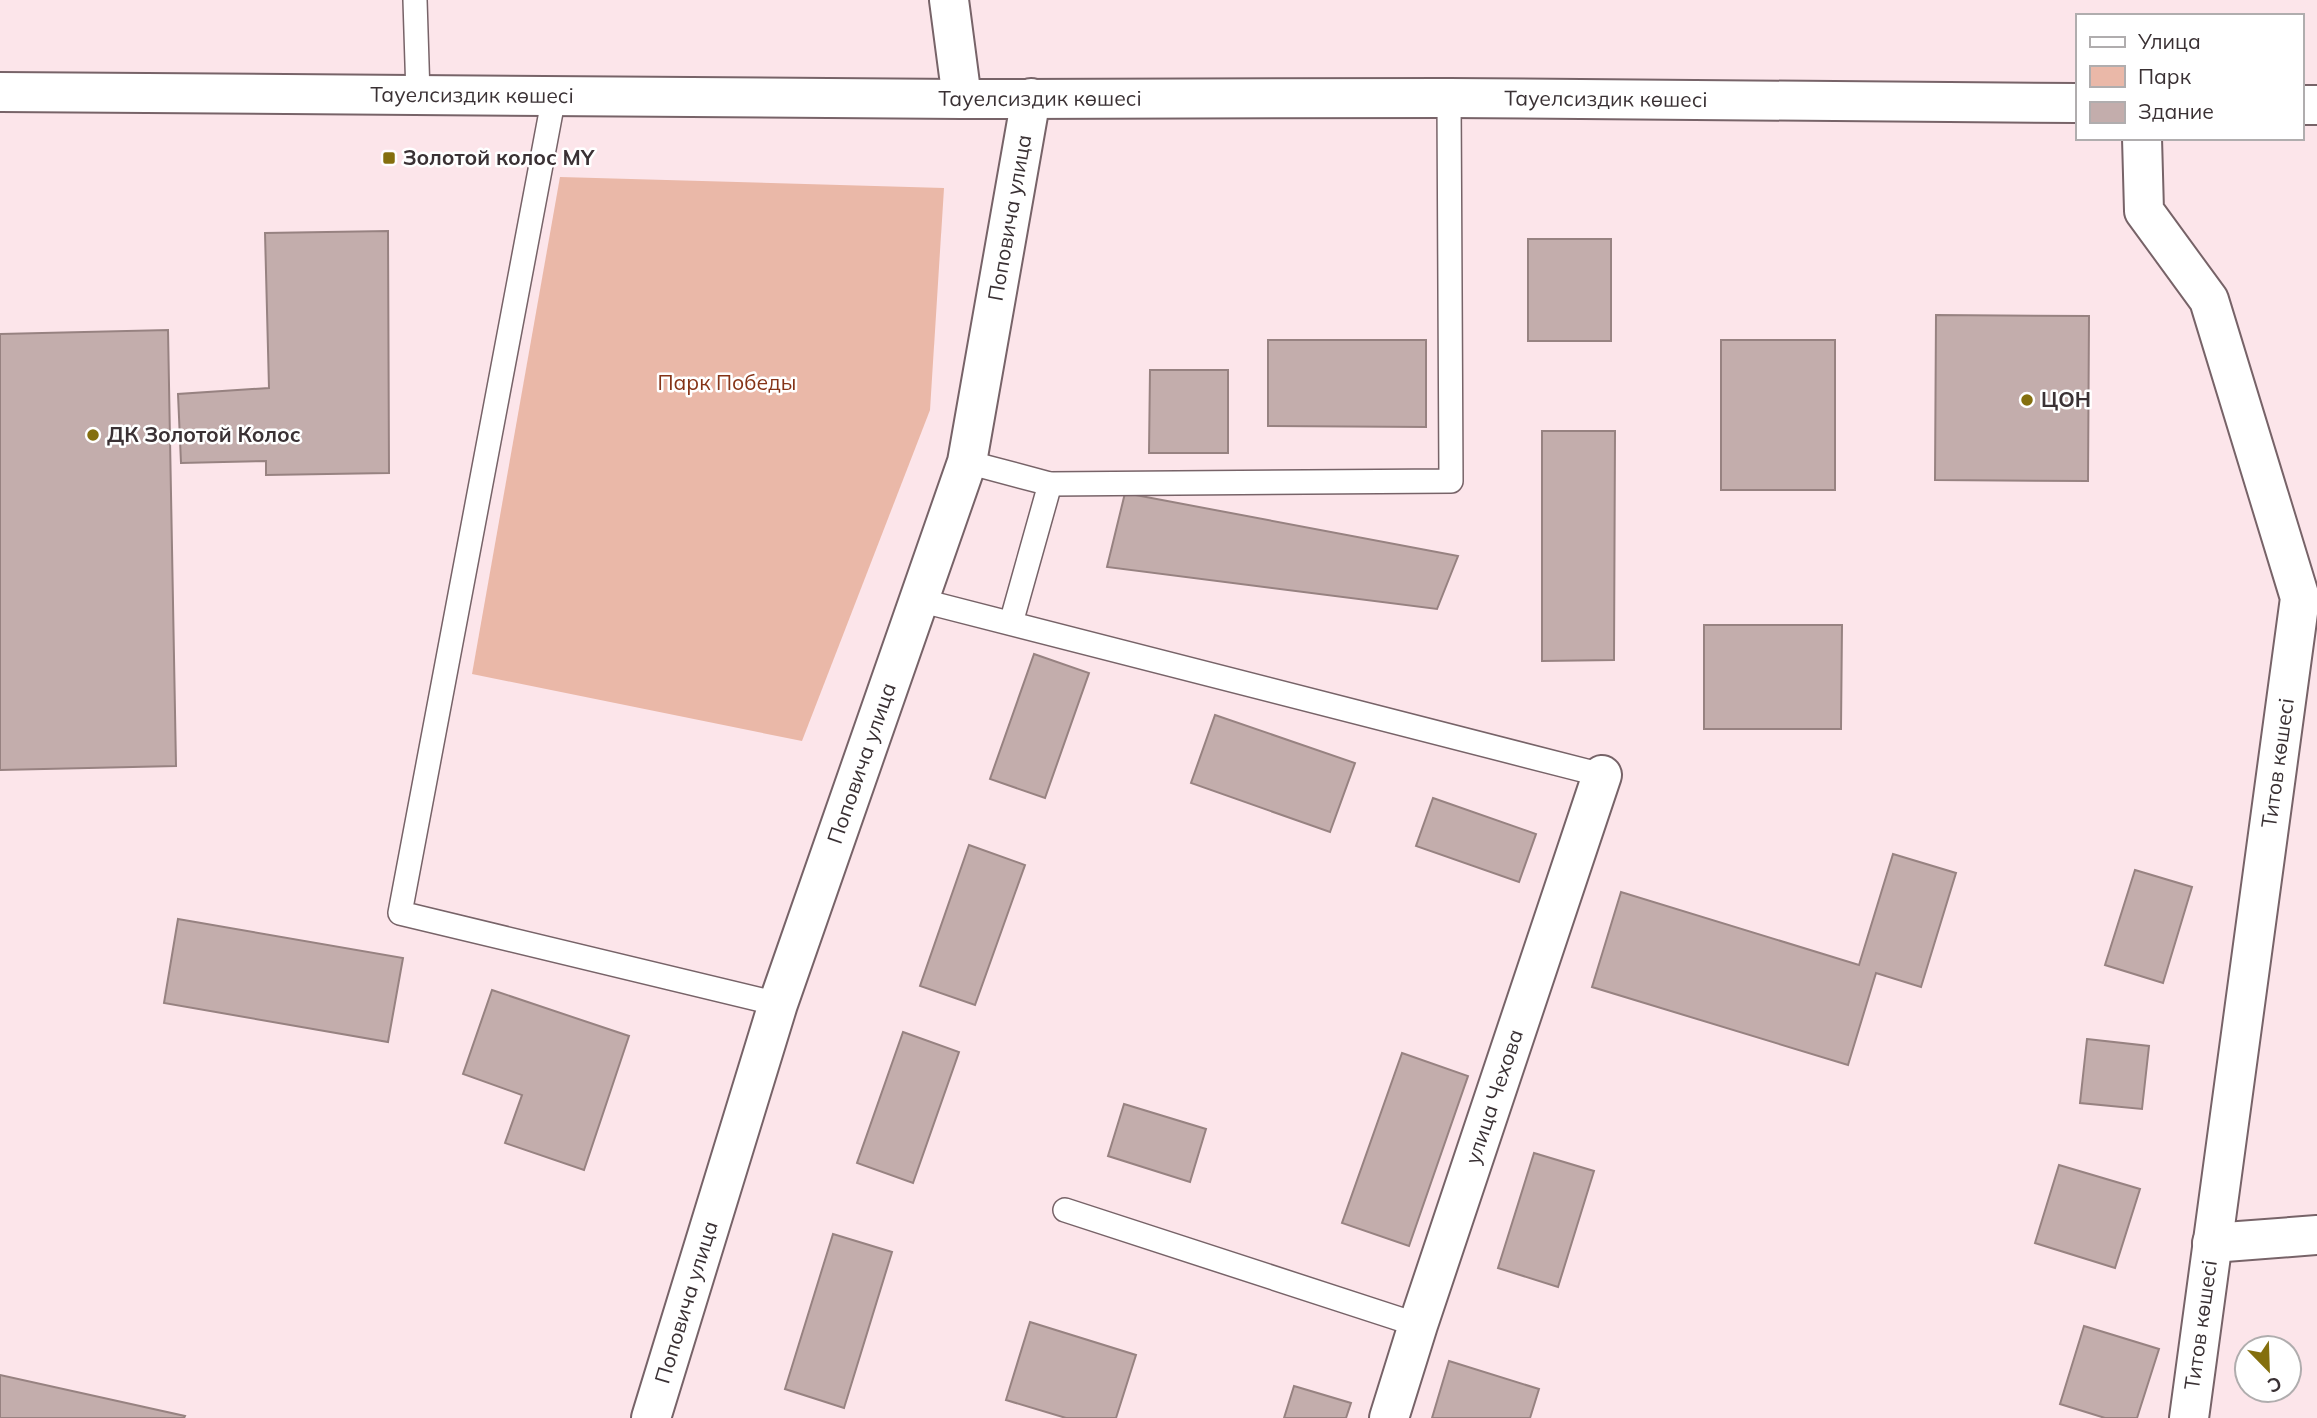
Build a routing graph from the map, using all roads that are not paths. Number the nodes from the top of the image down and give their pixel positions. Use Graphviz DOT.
graph roads {
  1 [pos="415,0"];
  2 [pos="949,0"];
  3 [pos="0,92"];
  4 [pos="418,95"];
  5 [pos="554,96"];
  6 [pos="1031,98"];
  7 [pos="1449,98"];
  8 [pos="962,99"];
  9 [pos="2076,103"];
  10 [pos="2142,140"];
  11 [pos="967,462"];
  12 [pos="1050,485"];
  13 [pos="919,600"];
  14 [pos="1011,623"];
  15 [pos="1602,775"];
  16 [pos="778,1004"];
  17 [pos="1065,1210"];
  18 [pos="2317,1235"];
  19 [pos="2213,1243"];
  20 [pos="1418,1325"];
  21 [pos="651,1418"];
  22 [pos="1389,1418"];
  23 [pos="2189,1418"];
  1 -- 4 [label="lane"];
  2 -- 8 [label="street"];
  3 -- 4 [label="street, Тауелсиздик көшесі"];
  4 -- 5 [label="street, Тауелсиздик көшесі"];
  5 -- 8 [label="street, Тауелсиздик көшесі"];
  5 -- 16 [label="lane"];
  6 -- 7 [label="street, Тауелсиздик көшесі"];
  6 -- 8 [label="street, Тауелсиздик көшесі"];
  6 -- 11 [label="street, Поповича улица"];
  7 -- 9 [label="street, Тауелсиздик көшесі"];
  7 -- 12 [label="lane"];
  10 -- 19 [label="street, Титов көшесі"];
  11 -- 12 [label="lane"];
  11 -- 13 [label="street, Поповича улица"];
  12 -- 14 [label="lane"];
  13 -- 14 [label="lane"];
  13 -- 16 [label="street, Поповича улица"];
  14 -- 15 [label="lane"];
  15 -- 20 [label="street, улица Чехова"];
  16 -- 21 [label="street, Поповича улица"];
  17 -- 20 [label="lane"];
  18 -- 19 [label="street"];
  19 -- 23 [label="street, Титов көшесі"];
  20 -- 22 [label="street, улица Чехова"];
}
